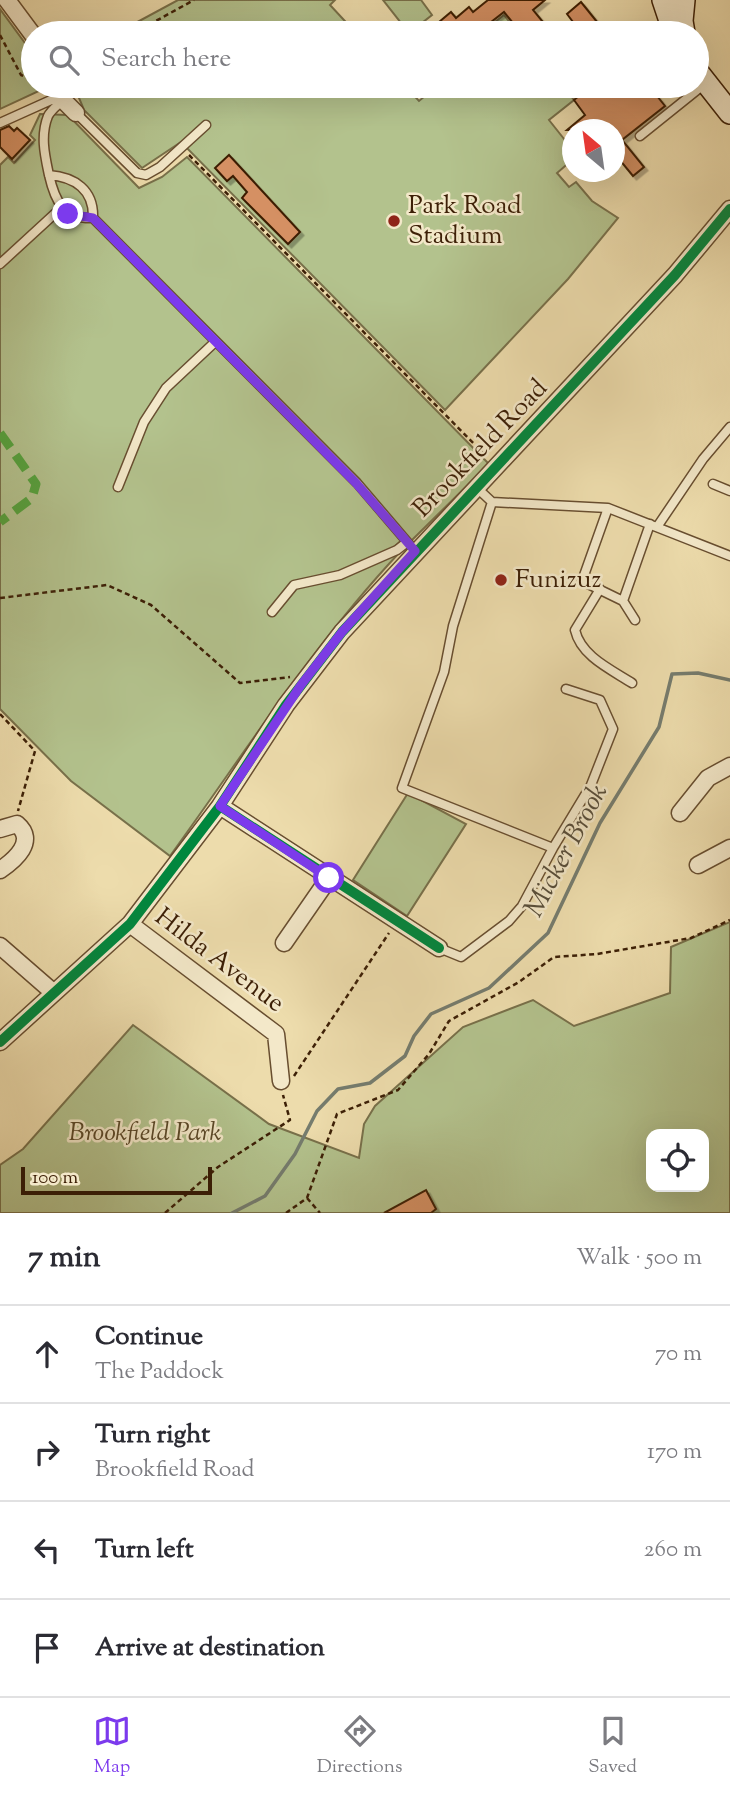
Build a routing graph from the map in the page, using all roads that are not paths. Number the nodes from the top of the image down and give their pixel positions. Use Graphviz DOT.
graph roads {
  1 [pos="7,0"];
  2 [pos="663,0"];
  3 [pos="684,0"];
  4 [pos="23,21"];
  5 [pos="670,21"];
  6 [pos="682,21"];
  7 [pos="709,86"];
  8 [pos="52,98"];
  9 [pos="58,98"];
  10 [pos="63,98"];
  11 [pos="677,98"];
  12 [pos="76,113"];
  13 [pos="730,113"];
  14 [pos="0,123"];
  15 [pos="206,125"];
  16 [pos="640,136"];
  17 [pos="49,175"];
  18 [pos="61,208"];
  19 [pos="730,209"];
  20 [pos="93,218"];
  21 [pos="0,264"];
  22 [pos="214,343"];
  23 [pos="730,427"];
  24 [pos="713,484"];
  25 [pos="118,487"];
  26 [pos="477,488"];
  27 [pos="730,491"];
  28 [pos="492,502"];
  29 [pos="608,508"];
  30 [pos="654,525"];
  31 [pos="410,547"];
  32 [pos="730,556"];
  33 [pos="600,590"];
  34 [pos="623,601"];
  35 [pos="272,612"];
  36 [pos="635,620"];
  37 [pos="632,683"];
  38 [pos="566,688"];
  39 [pos="729,765"];
  40 [pos="220,806"];
  41 [pos="680,813"];
  42 [pos="7,826"];
  43 [pos="552,848"];
  44 [pos="730,848"];
  45 [pos="698,865"];
  46 [pos="0,870"];
  47 [pos="329,878"];
  48 [pos="130,924"];
  49 [pos="284,943"];
  50 [pos="0,946"];
  51 [pos="439,948"];
  52 [pos="54,993"];
  53 [pos="0,1042"];
  54 [pos="286,1081"];
  1 -- 4 [label="street"];
  2 -- 5 [label="street"];
  3 -- 6 [label="street"];
  7 -- 13 [label="street"];
  8 -- 14 [label="lane"];
  9 -- 17 [label="lane"];
  10 -- 12 [label="street"];
  11 -- 16 [label="lane"];
  12 -- 15 [label="lane"];
  17 -- 18 [label="lane"];
  17 -- 20 [label="lane"];
  18 -- 20 [label="lane"];
  18 -- 21 [label="lane"];
  19 -- 26 [label="street, Brookfield Road"];
  20 -- 22 [label="lane"];
  22 -- 25 [label="lane"];
  22 -- 31 [label="lane"];
  23 -- 30 [label="lane"];
  24 -- 27 [label="lane"];
  26 -- 28 [label="lane"];
  26 -- 31 [label="street, Brookfield Road"];
  28 -- 29 [label="lane"];
  28 -- 43 [label="lane"];
  29 -- 30 [label="lane"];
  29 -- 33 [label="lane"];
  30 -- 32 [label="lane"];
  30 -- 34 [label="lane"];
  31 -- 35 [label="lane"];
  31 -- 40 [label="street, Brookfield Road"];
  33 -- 34 [label="lane"];
  33 -- 37 [label="lane"];
  34 -- 36 [label="lane"];
  38 -- 43 [label="lane"];
  39 -- 41 [label="street"];
  40 -- 47 [label="street"];
  40 -- 48 [label="street, Brookfield Road"];
  42 -- 46 [label="street"];
  43 -- 51 [label="lane"];
  44 -- 45 [label="street"];
  47 -- 49 [label="street"];
  47 -- 51 [label="street"];
  48 -- 52 [label="street, Brookfield Road"];
  48 -- 54 [label="street, Hilda Avenue"];
  50 -- 52 [label="street"];
  52 -- 53 [label="street, Brookfield Road"];
}
